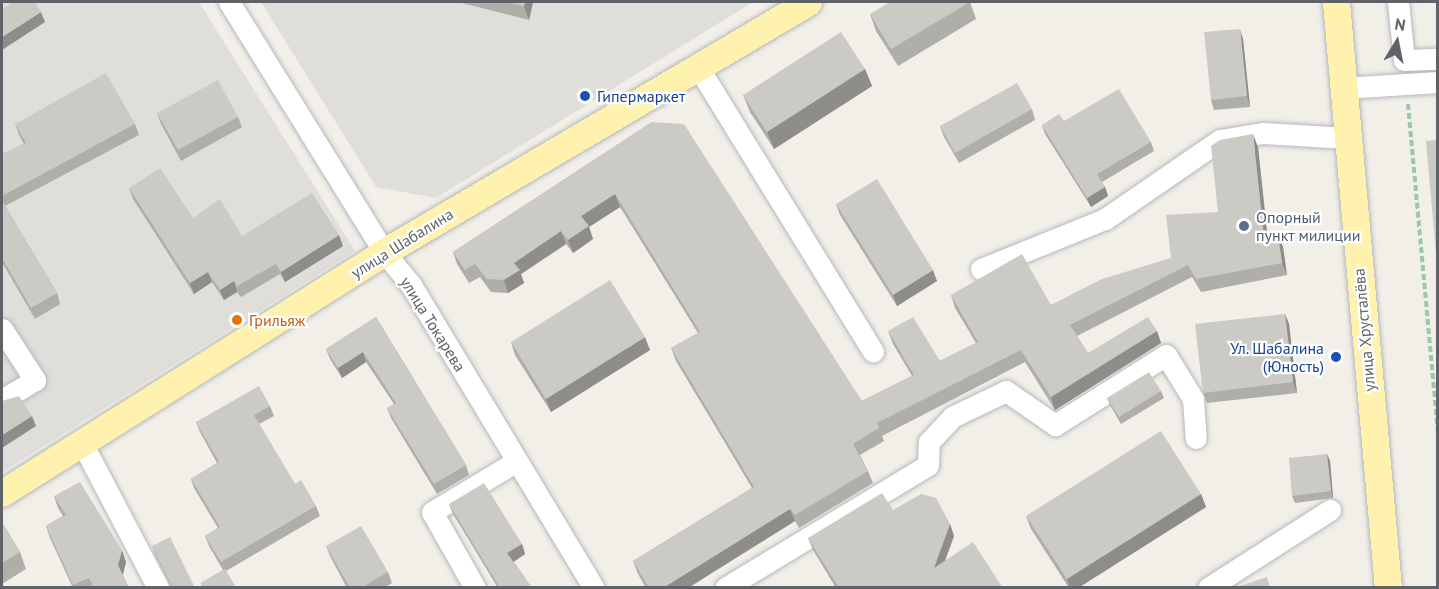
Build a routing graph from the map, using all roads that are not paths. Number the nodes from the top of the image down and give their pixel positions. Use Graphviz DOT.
graph roads {
  1 [pos="229,2"];
  2 [pos="808,2"];
  3 [pos="1336,2"];
  4 [pos="1398,2"];
  5 [pos="1437,59"];
  6 [pos="1404,60"];
  7 [pos="698,67"];
  8 [pos="1437,82"];
  9 [pos="1406,84"];
  10 [pos="1343,88"];
  11 [pos="1348,138"];
  12 [pos="384,252"];
  13 [pos="981,269"];
  14 [pos="2,329"];
  15 [pos="873,352"];
  16 [pos="2,400"];
  17 [pos="1196,438"];
  18 [pos="82,443"];
  19 [pos="516,461"];
  20 [pos="2,493"];
  21 [pos="1330,510"];
  22 [pos="158,588"];
  23 [pos="475,588"];
  24 [pos="594,588"];
  25 [pos="725,588"];
  26 [pos="1208,588"];
  27 [pos="1388,588"];
  1 -- 12 [label="street, улица Токарева"];
  2 -- 7 [label="main road, улица Шабалина"];
  3 -- 10 [label="main road, улица Хрусталёва"];
  4 -- 6 [label="street"];
  5 -- 6 [label="street"];
  6 -- 9 [label="street"];
  7 -- 12 [label="main road, улица Шабалина"];
  7 -- 15 [label="street"];
  8 -- 9 [label="street"];
  9 -- 10 [label="street"];
  10 -- 11 [label="main road, улица Хрусталёва"];
  11 -- 13 [label="street"];
  11 -- 27 [label="main road, улица Хрусталёва"];
  12 -- 18 [label="main road, улица Шабалина"];
  12 -- 19 [label="street, улица Токарева"];
  14 -- 16 [label="street"];
  17 -- 25 [label="street"];
  18 -- 20 [label="main road, улица Шабалина"];
  18 -- 22 [label="street"];
  19 -- 23 [label="street"];
  19 -- 24 [label="street, улица Токарева"];
  21 -- 26 [label="street"];
}
